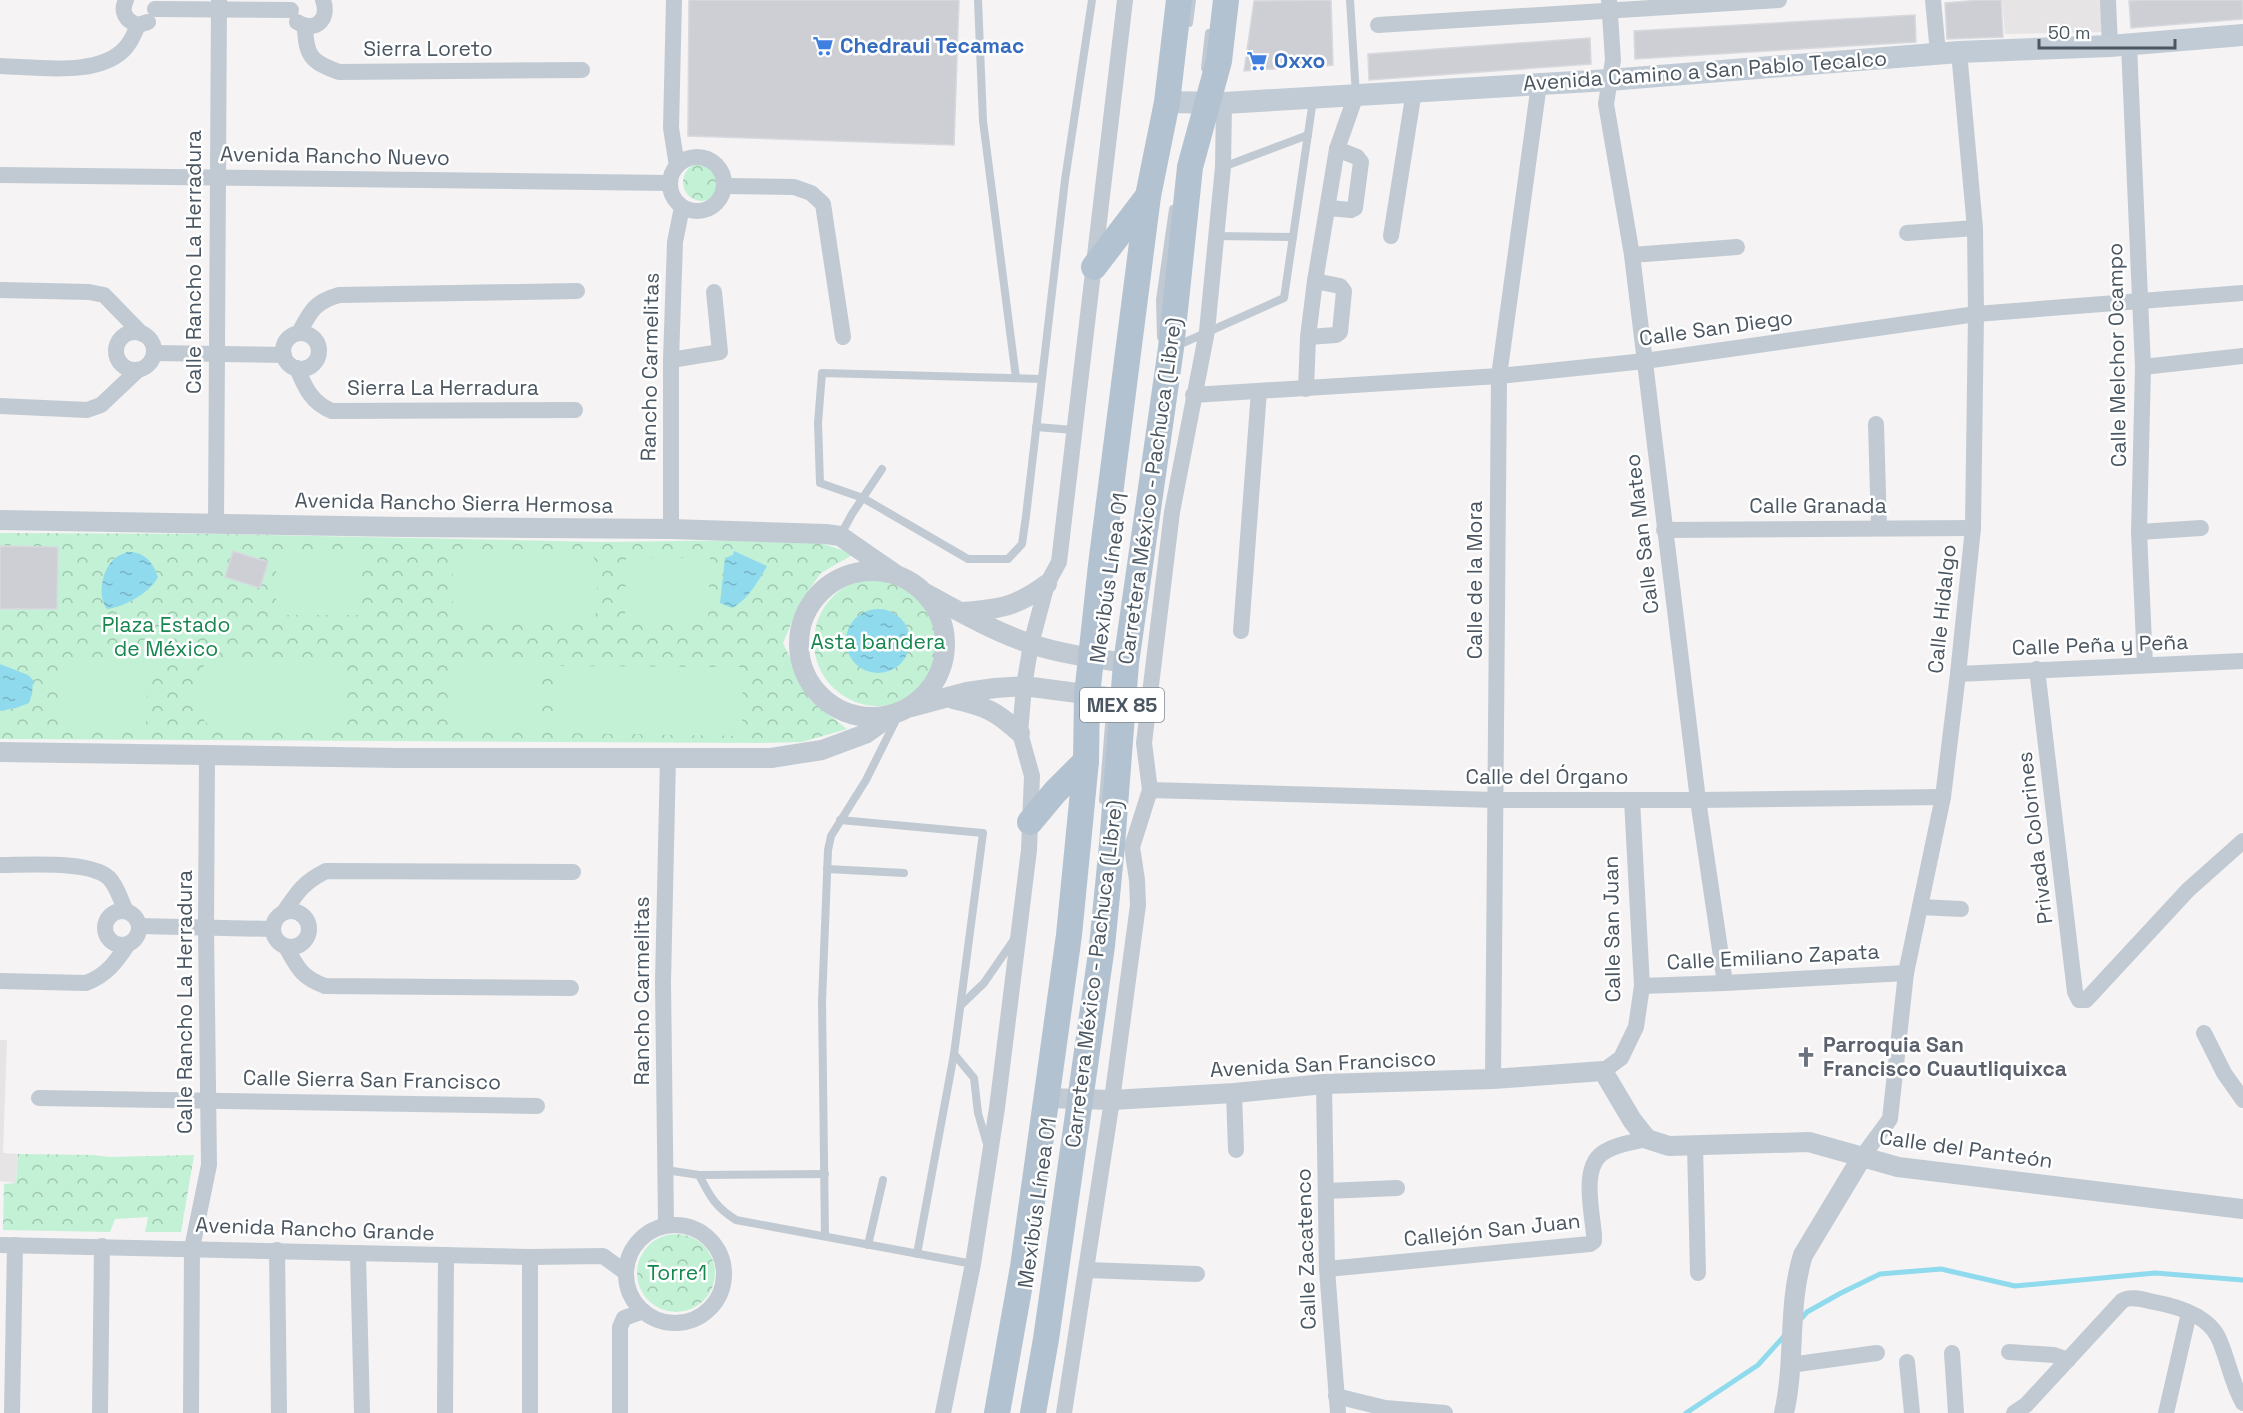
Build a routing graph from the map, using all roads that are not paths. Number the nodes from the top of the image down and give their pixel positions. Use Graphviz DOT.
graph roads {
  1 [pos="126,0"];
  2 [pos="323,0"];
  3 [pos="675,0"];
  4 [pos="978,0"];
  5 [pos="1092,0"];
  6 [pos="1125,0"];
  7 [pos="1179,0"];
  8 [pos="1192,0"];
  9 [pos="1350,0"];
  10 [pos="1779,0"];
  11 [pos="1933,0"];
  12 [pos="2108,0"];
  13 [pos="153,4"];
  14 [pos="219,4"];
  15 [pos="293,5"];
  16 [pos="1609,5"];
  17 [pos="1218,10"];
  18 [pos="138,25"];
  19 [pos="1378,25"];
  20 [pos="305,27"];
  21 [pos="1187,34"];
  22 [pos="2243,35"];
  23 [pos="2120,46"];
  24 [pos="1948,52"];
  25 [pos="0,66"];
  26 [pos="582,70"];
  27 [pos="1181,70"];
  28 [pos="1610,80"];
  29 [pos="1539,84"];
  30 [pos="1414,92"];
  31 [pos="1356,95"];
  32 [pos="1313,98"];
  33 [pos="1195,99"];
  34 [pos="1308,135"];
  35 [pos="1337,149"];
  36 [pos="1164,164"];
  37 [pos="677,166"];
  38 [pos="1223,167"];
  39 [pos="0,175"];
  40 [pos="217,178"];
  41 [pos="670,183"];
  42 [pos="725,186"];
  43 [pos="1148,196"];
  44 [pos="1174,201"];
  45 [pos="682,207"];
  46 [pos="1328,208"];
  47 [pos="1975,228"];
  48 [pos="1907,233"];
  49 [pos="1216,236"];
  50 [pos="1391,236"];
  51 [pos="1293,237"];
  52 [pos="1737,247"];
  53 [pos="1632,255"];
  54 [pos="1094,267"];
  55 [pos="1315,281"];
  56 [pos="0,290"];
  57 [pos="577,291"];
  58 [pos="714,292"];
  59 [pos="2243,293"];
  60 [pos="2140,301"];
  61 [pos="1976,314"];
  62 [pos="1207,331"];
  63 [pos="299,333"];
  64 [pos="142,334"];
  65 [pos="843,337"];
  66 [pos="1308,337"];
  67 [pos="1164,349"];
  68 [pos="154,353"];
  69 [pos="216,353"];
  70 [pos="284,355"];
  71 [pos="2243,356"];
  72 [pos="671,360"];
  73 [pos="1645,361"];
  74 [pos="2143,367"];
  75 [pos="297,368"];
  76 [pos="138,370"];
  77 [pos="1499,376"];
  78 [pos="1016,378"];
  79 [pos="1042,378"];
  80 [pos="1306,389"];
  81 [pos="1259,391"];
  82 [pos="1193,395"];
  83 [pos="0,406"];
  84 [pos="575,410"];
  85 [pos="1151,420"];
  86 [pos="1876,424"];
  87 [pos="1036,427"];
  88 [pos="1074,430"];
  89 [pos="882,469"];
  90 [pos="863,498"];
  91 [pos="1160,512"];
  92 [pos="0,520"];
  93 [pos="216,524"];
  94 [pos="1879,528"];
  95 [pos="1973,528"];
  96 [pos="2201,528"];
  97 [pos="672,529"];
  98 [pos="1664,530"];
  99 [pos="2139,532"];
  100 [pos="840,536"];
  101 [pos="895,574"];
  102 [pos="1047,584"];
  103 [pos="927,594"];
  104 [pos="961,613"];
  105 [pos="1241,631"];
  106 [pos="1031,644"];
  107 [pos="1109,660"];
  108 [pos="2243,661"];
  109 [pos="1153,665"];
  110 [pos="2145,665"];
  111 [pos="2037,669"];
  112 [pos="1958,674"];
  113 [pos="1024,686"];
  114 [pos="944,698"];
  115 [pos="1103,698"];
  116 [pos="1148,706"];
  117 [pos="900,711"];
  118 [pos="1020,733"];
  119 [pos="0,752"];
  120 [pos="207,755"];
  121 [pos="668,757"];
  122 [pos="1086,761"];
  123 [pos="1150,790"];
  124 [pos="1942,797"];
  125 [pos="1496,800"];
  126 [pos="1632,800"];
  127 [pos="1698,800"];
  128 [pos="1102,808"];
  129 [pos="840,820"];
  130 [pos="1030,822"];
  131 [pos="2243,841"];
  132 [pos="1122,846"];
  133 [pos="0,865"];
  134 [pos="827,869"];
  135 [pos="573,872"];
  136 [pos="904,873"];
  137 [pos="1099,879"];
  138 [pos="1083,885"];
  139 [pos="1920,907"];
  140 [pos="1961,909"];
  141 [pos="126,911"];
  142 [pos="284,912"];
  143 [pos="139,926"];
  144 [pos="206,928"];
  145 [pos="272,929"];
  146 [pos="1018,933"];
  147 [pos="128,944"];
  148 [pos="286,947"];
  149 [pos="1906,973"];
  150 [pos="0,981"];
  151 [pos="1725,983"];
  152 [pos="1642,986"];
  153 [pos="571,988"];
  154 [pos="962,1005"];
  155 [pos="2204,1033"];
  156 [pos="954,1054"];
  157 [pos="1603,1071"];
  158 [pos="1493,1079"];
  159 [pos="1324,1084"];
  160 [pos="1234,1093"];
  161 [pos="39,1098"];
  162 [pos="207,1099"];
  163 [pos="1063,1100"];
  164 [pos="1112,1100"];
  165 [pos="2243,1100"];
  166 [pos="537,1106"];
  167 [pos="1647,1139"];
  168 [pos="1695,1145"];
  169 [pos="1236,1150"];
  170 [pos="990,1152"];
  171 [pos="1862,1157"];
  172 [pos="666,1170"];
  173 [pos="825,1174"];
  174 [pos="699,1175"];
  175 [pos="883,1180"];
  176 [pos="1397,1188"];
  177 [pos="1326,1191"];
  178 [pos="2243,1209"];
  179 [pos="666,1225"];
  180 [pos="825,1236"];
  181 [pos="7,1245"];
  182 [pos="868,1245"];
  183 [pos="102,1246"];
  184 [pos="192,1248"];
  185 [pos="277,1250"];
  186 [pos="358,1254"];
  187 [pos="917,1254"];
  188 [pos="446,1255"];
  189 [pos="530,1257"];
  190 [pos="973,1264"];
  191 [pos="1327,1269"];
  192 [pos="1087,1270"];
  193 [pos="625,1272"];
  194 [pos="1698,1273"];
  195 [pos="1197,1274"];
  196 [pos="1027,1298"];
  197 [pos="641,1312"];
  198 [pos="2188,1313"];
  199 [pos="2008,1352"];
  200 [pos="1877,1353"];
  201 [pos="1952,1353"];
  202 [pos="2068,1360"];
  203 [pos="1907,1362"];
  204 [pos="1790,1365"];
  205 [pos="1336,1396"];
  206 [pos="2243,1403"];
  207 [pos="12,1413"];
  208 [pos="100,1413"];
  209 [pos="191,1413"];
  210 [pos="279,1413"];
  211 [pos="362,1413"];
  212 [pos="445,1413"];
  213 [pos="530,1413"];
  214 [pos="620,1413"];
  215 [pos="943,1413"];
  216 [pos="996,1413"];
  217 [pos="1033,1413"];
  218 [pos="1064,1413"];
  219 [pos="1338,1413"];
  220 [pos="1445,1413"];
  221 [pos="1784,1413"];
  222 [pos="1912,1413"];
  223 [pos="1956,1413"];
  224 [pos="2014,1413"];
  225 [pos="2166,1413"];
  1 -- 18 [label="street"];
  2 -- 20 [label="street"];
  3 -- 37 [label="street"];
  4 -- 78 [label="lane"];
  5 -- 79 [label="lane"];
  6 -- 54 [label="street"];
  7 -- 33 [label="main road, Carretera México - Pachuca (Libre) / MEX 85"];
  8 -- 21 [label="lane"];
  9 -- 31 [label="lane"];
  10 -- 16 [label="street"];
  11 -- 24 [label="street, Calle Hidalgo"];
  12 -- 23 [label="street, Calle Melchor Ocampo"];
  13 -- 14 [label="street, Sierra Loreto"];
  13 -- 18 [label="street"];
  14 -- 15 [label="street, Sierra Loreto"];
  14 -- 40 [label="street, Calle Rancho La Herradura"];
  15 -- 20 [label="street, Sierra Loreto"];
  16 -- 19 [label="street"];
  16 -- 28 [label="street, Calle San Mateo"];
  17 -- 33 [label="main road, Carretera México - Pachuca (Libre) / MEX 85"];
  18 -- 25 [label="street"];
  20 -- 26 [label="street, Sierra Loreto"];
  22 -- 23 [label="main road, Avenida Camino a San Pablo Tecalco"];
  23 -- 24 [label="main road, Avenida Camino a San Pablo Tecalco"];
  23 -- 60 [label="street, Calle Melchor Ocampo"];
  24 -- 28 [label="main road, Avenida Camino a San Pablo Tecalco"];
  24 -- 47 [label="street, Calle Hidalgo"];
  27 -- 33 [label="lane"];
  28 -- 29 [label="main road, Avenida Camino a San Pablo Tecalco"];
  28 -- 53 [label="street, Calle San Mateo"];
  29 -- 30 [label="main road, Avenida Camino a San Pablo Tecalco"];
  29 -- 77 [label="street, Calle de la Mora"];
  30 -- 31 [label="main road, Avenida Camino a San Pablo Tecalco"];
  30 -- 50 [label="street"];
  31 -- 32 [label="main road, Avenida Camino a San Pablo Tecalco"];
  31 -- 35 [label="street"];
  32 -- 33 [label="main road, Avenida Camino a San Pablo Tecalco"];
  32 -- 34 [label="lane"];
  33 -- 36 [label="lane"];
  33 -- 38 [label="street"];
  33 -- 43 [label="main road, Carretera México - Pachuca (Libre) / MEX 85"];
  33 -- 67 [label="main road, Carretera México - Pachuca (Libre) / MEX 85"];
  34 -- 38 [label="lane"];
  34 -- 51 [label="lane"];
  35 -- 46 [label="street"];
  35 -- 46 [label="street"];
  37 -- 41 [label="street"];
  37 -- 42 [label="street"];
  38 -- 49 [label="street"];
  39 -- 40 [label="street, Avenida Rancho Nuevo"];
  40 -- 41 [label="street, Avenida Rancho Nuevo"];
  40 -- 69 [label="street, Calle Rancho La Herradura"];
  41 -- 45 [label="street"];
  42 -- 45 [label="street"];
  42 -- 65 [label="street"];
  43 -- 54 [label="main road"];
  43 -- 107 [label="main road, Carretera México - Pachuca (Libre) / MEX 85"];
  44 -- 67 [label="lane"];
  45 -- 72 [label="street, Rancho Carmelitas"];
  46 -- 55 [label="street"];
  47 -- 48 [label="street"];
  47 -- 61 [label="street, Calle Hidalgo"];
  49 -- 51 [label="lane"];
  49 -- 62 [label="street"];
  51 -- 62 [label="lane"];
  52 -- 53 [label="street"];
  53 -- 73 [label="street, Calle San Mateo"];
  54 -- 88 [label="street"];
  55 -- 66 [label="street"];
  55 -- 66 [label="street"];
  56 -- 64 [label="street"];
  57 -- 63 [label="street"];
  58 -- 72 [label="street"];
  59 -- 60 [label="street, Calle San Diego"];
  60 -- 61 [label="street, Calle San Diego"];
  60 -- 74 [label="street, Calle Melchor Ocampo"];
  61 -- 73 [label="street, Calle San Diego"];
  61 -- 95 [label="street, Calle Hidalgo"];
  62 -- 67 [label="lane"];
  62 -- 82 [label="street"];
  63 -- 70 [label="street"];
  63 -- 75 [label="street"];
  64 -- 68 [label="street"];
  64 -- 76 [label="street"];
  66 -- 80 [label="street"];
  67 -- 85 [label="lane"];
  67 -- 91 [label="main road, Carretera México - Pachuca (Libre) / MEX 85"];
  68 -- 69 [label="street"];
  68 -- 76 [label="street"];
  69 -- 70 [label="street"];
  69 -- 93 [label="street, Calle Rancho La Herradura"];
  70 -- 75 [label="street, Sierra La Herradura"];
  71 -- 74 [label="street"];
  72 -- 97 [label="street, Rancho Carmelitas"];
  73 -- 77 [label="street, Calle San Diego"];
  73 -- 98 [label="street, Calle San Mateo"];
  74 -- 99 [label="street, Calle Melchor Ocampo"];
  75 -- 84 [label="street, Sierra La Herradura"];
  76 -- 83 [label="street"];
  77 -- 80 [label="street, Calle San Diego"];
  77 -- 125 [label="street, Calle de la Mora"];
  78 -- 79 [label="lane"];
  78 -- 90 [label="lane"];
  79 -- 87 [label="lane"];
  80 -- 81 [label="street, Calle San Diego"];
  81 -- 82 [label="street, Calle San Diego"];
  81 -- 105 [label="street"];
  82 -- 91 [label="street"];
  86 -- 94 [label="street"];
  87 -- 88 [label="lane"];
  87 -- 90 [label="lane"];
  88 -- 102 [label="street"];
  89 -- 90 [label="lane"];
  90 -- 100 [label="lane"];
  91 -- 107 [label="main road, Carretera México - Pachuca (Libre) / MEX 85"];
  91 -- 109 [label="street"];
  92 -- 93 [label="street, Avenida Rancho Sierra Hermosa"];
  93 -- 97 [label="street, Avenida Rancho Sierra Hermosa"];
  94 -- 95 [label="street, Calle Granada"];
  94 -- 98 [label="street, Calle Granada"];
  95 -- 112 [label="street, Calle Hidalgo"];
  96 -- 99 [label="street"];
  97 -- 100 [label="street, Avenida Rancho Sierra Hermosa"];
  98 -- 127 [label="street, Calle San Mateo"];
  99 -- 110 [label="street, Calle Melchor Ocampo"];
  100 -- 101 [label="street, Avenida Rancho Sierra Hermosa"];
  101 -- 103 [label="street"];
  101 -- 117 [label="street"];
  102 -- 104 [label="street"];
  102 -- 106 [label="street"];
  103 -- 104 [label="street"];
  103 -- 117 [label="street"];
  104 -- 106 [label="street"];
  106 -- 107 [label="street"];
  106 -- 113 [label="street"];
  107 -- 109 [label="street"];
  107 -- 115 [label="main road, Carretera México - Pachuca (Libre) / MEX 85"];
  107 -- 115 [label="main road, Carretera México - Pachuca (Libre) / MEX 85"];
  108 -- 110 [label="street, Calle Peña y Peña"];
  109 -- 116 [label="street"];
  110 -- 111 [label="street, Calle Peña y Peña"];
  111 -- 112 [label="street, Calle Peña y Peña"];
  111 -- 131 [label="street, Privada Colorines"];
  112 -- 124 [label="street, Calle Hidalgo"];
  113 -- 114 [label="street"];
  113 -- 115 [label="street"];
  113 -- 118 [label="street"];
  114 -- 117 [label="street"];
  114 -- 118 [label="street"];
  115 -- 116 [label="street"];
  115 -- 122 [label="main road, Carretera México - Pachuca (Libre) / MEX 85"];
  115 -- 128 [label="lane"];
  115 -- 132 [label="main road, Carretera México - Pachuca (Libre) / MEX 85"];
  115 -- 138 [label="lane"];
  116 -- 123 [label="street"];
  117 -- 121 [label="street"];
  117 -- 129 [label="lane"];
  118 -- 130 [label="street"];
  119 -- 120 [label="street"];
  120 -- 121 [label="street"];
  120 -- 144 [label="street, Calle Rancho La Herradura"];
  121 -- 172 [label="street, Rancho Carmelitas"];
  122 -- 130 [label="main road"];
  122 -- 163 [label="main road, Carretera México - Pachuca (Libre) / MEX 85"];
  123 -- 125 [label="street, Calle del Órgano"];
  123 -- 132 [label="street"];
  124 -- 127 [label="street, Calle del Órgano"];
  124 -- 139 [label="street, Calle Hidalgo"];
  125 -- 126 [label="street, Calle del Órgano"];
  125 -- 158 [label="street, Calle de la Mora"];
  126 -- 127 [label="street, Calle del Órgano"];
  126 -- 152 [label="street, Calle San Juan"];
  127 -- 151 [label="street, Calle San Mateo"];
  129 -- 134 [label="lane"];
  129 -- 154 [label="lane"];
  130 -- 146 [label="street"];
  132 -- 163 [label="main road, Carretera México - Pachuca (Libre) / MEX 85"];
  132 -- 164 [label="street"];
  133 -- 141 [label="street"];
  134 -- 136 [label="lane"];
  134 -- 173 [label="lane"];
  135 -- 142 [label="street"];
  137 -- 163 [label="lane, Mexibús Línea 01"];
  139 -- 140 [label="street"];
  139 -- 149 [label="street, Calle Hidalgo"];
  141 -- 143 [label="street"];
  141 -- 147 [label="street"];
  142 -- 145 [label="street"];
  142 -- 148 [label="street"];
  143 -- 144 [label="street"];
  143 -- 147 [label="street"];
  144 -- 145 [label="street"];
  144 -- 162 [label="street, Calle Rancho La Herradura"];
  145 -- 148 [label="street"];
  146 -- 154 [label="lane"];
  146 -- 170 [label="street"];
  147 -- 150 [label="street"];
  148 -- 153 [label="street"];
  149 -- 151 [label="street, Calle Emiliano Zapata"];
  149 -- 171 [label="street, Calle Hidalgo"];
  151 -- 152 [label="street, Calle Emiliano Zapata"];
  152 -- 157 [label="street, Calle San Juan"];
  154 -- 156 [label="lane"];
  155 -- 165 [label="street"];
  156 -- 170 [label="lane"];
  156 -- 187 [label="lane"];
  157 -- 158 [label="street, Avenida San Francisco"];
  157 -- 167 [label="street"];
  158 -- 159 [label="street, Avenida San Francisco"];
  159 -- 160 [label="street, Avenida San Francisco"];
  159 -- 177 [label="street, Calle Zacatenco"];
  160 -- 164 [label="street, Avenida San Francisco"];
  160 -- 169 [label="street"];
  161 -- 162 [label="street, Calle Sierra San Francisco"];
  162 -- 166 [label="street, Calle Sierra San Francisco"];
  162 -- 184 [label="street, Calle Rancho La Herradura"];
  163 -- 164 [label="street, Avenida San Francisco"];
  163 -- 196 [label="lane, Mexibús Línea 01"];
  163 -- 216 [label="main road, Carretera México - Pachuca (Libre) / MEX 85"];
  163 -- 217 [label="main road, Carretera México - Pachuca (Libre) / MEX 85"];
  164 -- 192 [label="street"];
  167 -- 168 [label="street, Calle del Panteón"];
  167 -- 191 [label="street, Callejón San Juan"];
  168 -- 171 [label="street, Calle del Panteón"];
  168 -- 194 [label="street"];
  170 -- 190 [label="street"];
  171 -- 178 [label="street, Calle del Panteón"];
  171 -- 204 [label="street"];
  172 -- 174 [label="lane"];
  172 -- 179 [label="street, Rancho Carmelitas"];
  173 -- 174 [label="lane"];
  173 -- 180 [label="lane"];
  174 -- 180 [label="lane"];
  175 -- 182 [label="lane"];
  176 -- 177 [label="street"];
  177 -- 191 [label="street, Calle Zacatenco"];
  179 -- 193 [label="street"];
  179 -- 197 [label="street"];
  180 -- 182 [label="lane"];
  181 -- 183 [label="street, Avenida Rancho Grande"];
  181 -- 207 [label="street"];
  182 -- 187 [label="lane"];
  183 -- 184 [label="street, Avenida Rancho Grande"];
  183 -- 208 [label="street"];
  184 -- 185 [label="street, Avenida Rancho Grande"];
  184 -- 209 [label="street, Calle Rancho La Herradura"];
  185 -- 186 [label="street, Avenida Rancho Grande"];
  185 -- 210 [label="street"];
  186 -- 188 [label="street, Avenida Rancho Grande"];
  186 -- 211 [label="street"];
  187 -- 190 [label="lane"];
  188 -- 189 [label="street, Avenida Rancho Grande"];
  188 -- 212 [label="street"];
  189 -- 193 [label="street, Avenida Rancho Grande"];
  189 -- 213 [label="street"];
  190 -- 215 [label="street"];
  191 -- 205 [label="street, Calle Zacatenco"];
  192 -- 195 [label="street"];
  192 -- 218 [label="street"];
  193 -- 197 [label="street"];
  197 -- 214 [label="street"];
  198 -- 202 [label="street"];
  198 -- 206 [label="street"];
  198 -- 225 [label="street"];
  199 -- 202 [label="street"];
  200 -- 204 [label="street"];
  201 -- 223 [label="street"];
  202 -- 224 [label="street"];
  203 -- 222 [label="street"];
  204 -- 221 [label="street"];
  205 -- 219 [label="street, Calle Zacatenco"];
  205 -- 220 [label="street"];
}
